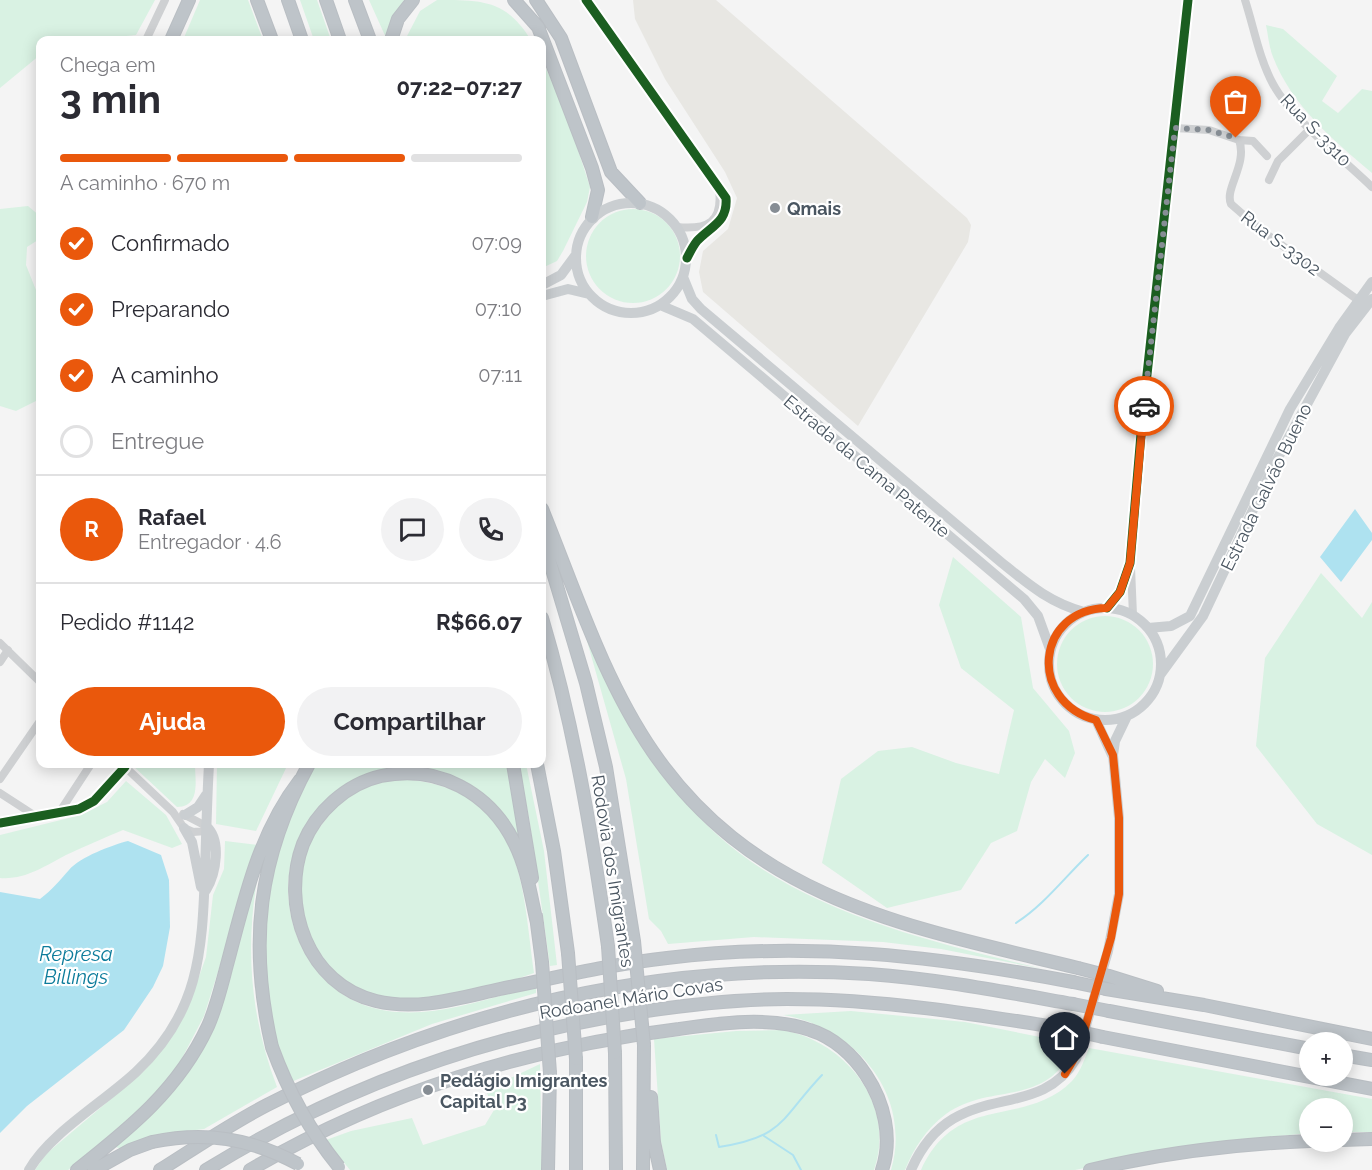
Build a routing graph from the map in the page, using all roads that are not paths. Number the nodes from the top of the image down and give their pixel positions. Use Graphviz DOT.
graph roads {
  1 [pos="165,0"];
  2 [pos="189,0"];
  3 [pos="258,0"];
  4 [pos="288,0"];
  5 [pos="326,0"];
  6 [pos="355,0"];
  7 [pos="413,0"];
  8 [pos="514,0"];
  9 [pos="536,0"];
  10 [pos="586,0"];
  11 [pos="1188,0"];
  12 [pos="1245,0"];
  13 [pos="148,36"];
  14 [pos="173,36"];
  15 [pos="271,36"];
  16 [pos="301,36"];
  17 [pos="339,36"];
  18 [pos="368,36"];
  19 [pos="392,36"];
  20 [pos="542,36"];
  21 [pos="546,46"];
  22 [pos="1175,128"];
  23 [pos="1311,128"];
  24 [pos="1239,140"];
  25 [pos="1267,156"];
  26 [pos="1269,180"];
  27 [pos="1372,187"];
  28 [pos="719,188"];
  29 [pos="640,203"];
  30 [pos="592,217"];
  31 [pos="677,226"];
  32 [pos="575,255"];
  33 [pos="687,258"];
  34 [pos="683,278"];
  35 [pos="1372,282"];
  36 [pos="546,283"];
  37 [pos="589,294"];
  38 [pos="546,295"];
  39 [pos="1372,299"];
  40 [pos="1358,300"];
  41 [pos="660,305"];
  42 [pos="546,519"];
  43 [pos="546,549"];
  44 [pos="1130,563"];
  45 [pos="1107,608"];
  46 [pos="1084,612"];
  47 [pos="1133,615"];
  48 [pos="1148,628"];
  49 [pos="546,634"];
  50 [pos="0,644"];
  51 [pos="1050,649"];
  52 [pos="8,650"];
  53 [pos="0,662"];
  54 [pos="1161,675"];
  55 [pos="36,678"];
  56 [pos="1127,716"];
  57 [pos="1096,720"];
  58 [pos="36,727"];
  59 [pos="1113,755"];
  60 [pos="88,768"];
  61 [pos="121,768"];
  62 [pos="126,768"];
  63 [pos="209,768"];
  64 [pos="307,768"];
  65 [pos="514,768"];
  66 [pos="538,768"];
  67 [pos="0,779"];
  68 [pos="300,780"];
  69 [pos="208,792"];
  70 [pos="0,793"];
  71 [pos="173,812"];
  72 [pos="59,813"];
  73 [pos="185,815"];
  74 [pos="37,817"];
  75 [pos="0,823"];
  76 [pos="184,828"];
  77 [pos="206,829"];
  78 [pos="204,893"];
  79 [pos="537,923"];
  80 [pos="1204,1005"];
  81 [pos="1372,1039"];
  82 [pos="1299,1047"];
  83 [pos="644,1049"];
  84 [pos="1353,1057"];
  85 [pos="1372,1060"];
  86 [pos="1372,1089"];
  87 [pos="1372,1139"];
  88 [pos="1353,1140"];
  89 [pos="1299,1142"];
  90 [pos="1165,1155"];
  91 [pos="302,1167"];
  92 [pos="341,1168"];
  93 [pos="29,1170"];
  94 [pos="76,1170"];
  95 [pos="94,1170"];
  96 [pos="160,1170"];
  97 [pos="206,1170"];
  98 [pos="250,1170"];
  99 [pos="548,1170"];
  100 [pos="576,1170"];
  101 [pos="616,1170"];
  102 [pos="643,1170"];
  103 [pos="660,1170"];
  104 [pos="882,1170"];
  105 [pos="911,1170"];
  106 [pos="1090,1170"];
  107 [pos="1131,1170"];
  1 -- 13 [label="street"];
  2 -- 14 [label="highway"];
  3 -- 15 [label="highway"];
  4 -- 16 [label="highway"];
  5 -- 17 [label="highway"];
  6 -- 18 [label="highway"];
  7 -- 19 [label="highway"];
  8 -- 20 [label="highway"];
  9 -- 29 [label="highway"];
  10 -- 28 [label="street"];
  11 -- 22 [label="street"];
  12 -- 23 [label="street, Rua S-3310"];
  21 -- 30 [label="highway"];
  22 -- 24 [label="street"];
  22 -- 44 [label="street"];
  23 -- 26 [label="street"];
  23 -- 27 [label="street, Rua S-3310"];
  24 -- 25 [label="street"];
  24 -- 40 [label="street, Rua S-3302"];
  28 -- 31 [label="street"];
  28 -- 33 [label="street"];
  29 -- 30 [label="main road"];
  29 -- 31 [label="main road"];
  30 -- 32 [label="main road"];
  31 -- 33 [label="main road"];
  32 -- 36 [label="main road"];
  32 -- 37 [label="main road"];
  33 -- 34 [label="main road"];
  34 -- 41 [label="main road"];
  34 -- 46 [label="main road, Estrada da Cama Patente"];
  35 -- 40 [label="main road, Estrada Galvão Bueno"];
  37 -- 38 [label="main road"];
  37 -- 41 [label="main road"];
  39 -- 54 [label="main road, Estrada Galvão Bueno"];
  40 -- 48 [label="main road, Estrada Galvão Bueno"];
  41 -- 51 [label="main road, Estrada da Cama Patente"];
  42 -- 80 [label="highway, bridge"];
  43 -- 83 [label="highway, bridge"];
  44 -- 45 [label="street"];
  44 -- 47 [label="street"];
  45 -- 46 [label="main road"];
  45 -- 47 [label="main road"];
  46 -- 51 [label="main road"];
  47 -- 48 [label="main road"];
  48 -- 54 [label="main road"];
  49 -- 101 [label="highway, Rodovia dos Imigrantes, bridge"];
  50 -- 52 [label="street"];
  51 -- 57 [label="main road"];
  52 -- 53 [label="street"];
  52 -- 55 [label="street"];
  54 -- 56 [label="main road"];
  56 -- 57 [label="main road"];
  56 -- 59 [label="main road"];
  57 -- 59 [label="main road"];
  58 -- 67 [label="street"];
  59 -- 105 [label="main road"];
  60 -- 72 [label="street"];
  61 -- 72 [label="street"];
  62 -- 71 [label="street"];
  63 -- 69 [label="main road"];
  64 -- 68 [label="highway"];
  65 -- 79 [label="highway"];
  66 -- 100 [label="highway, bridge"];
  68 -- 92 [label="highway, bridge"];
  68 -- 94 [label="highway"];
  69 -- 73 [label="main road"];
  69 -- 77 [label="main road"];
  70 -- 74 [label="street"];
  71 -- 73 [label="street"];
  71 -- 76 [label="street"];
  72 -- 74 [label="street"];
  73 -- 77 [label="street"];
  74 -- 75 [label="street"];
  76 -- 77 [label="street"];
  76 -- 78 [label="main road"];
  77 -- 78 [label="main road"];
  78 -- 93 [label="main road"];
  79 -- 80 [label="highway, bridge"];
  79 -- 99 [label="highway, bridge"];
  80 -- 81 [label="highway"];
  82 -- 96 [label="highway, Rodoanel Mário Covas, bridge"];
  83 -- 102 [label="highway"];
  83 -- 103 [label="highway"];
  84 -- 85 [label="highway"];
  86 -- 97 [label="highway, Rodoanel Mário Covas, bridge"];
  87 -- 88 [label="highway"];
  89 -- 90 [label="highway"];
  90 -- 106 [label="highway"];
  90 -- 107 [label="highway"];
  91 -- 95 [label="highway, bridge"];
  98 -- 104 [label="highway"];
}
